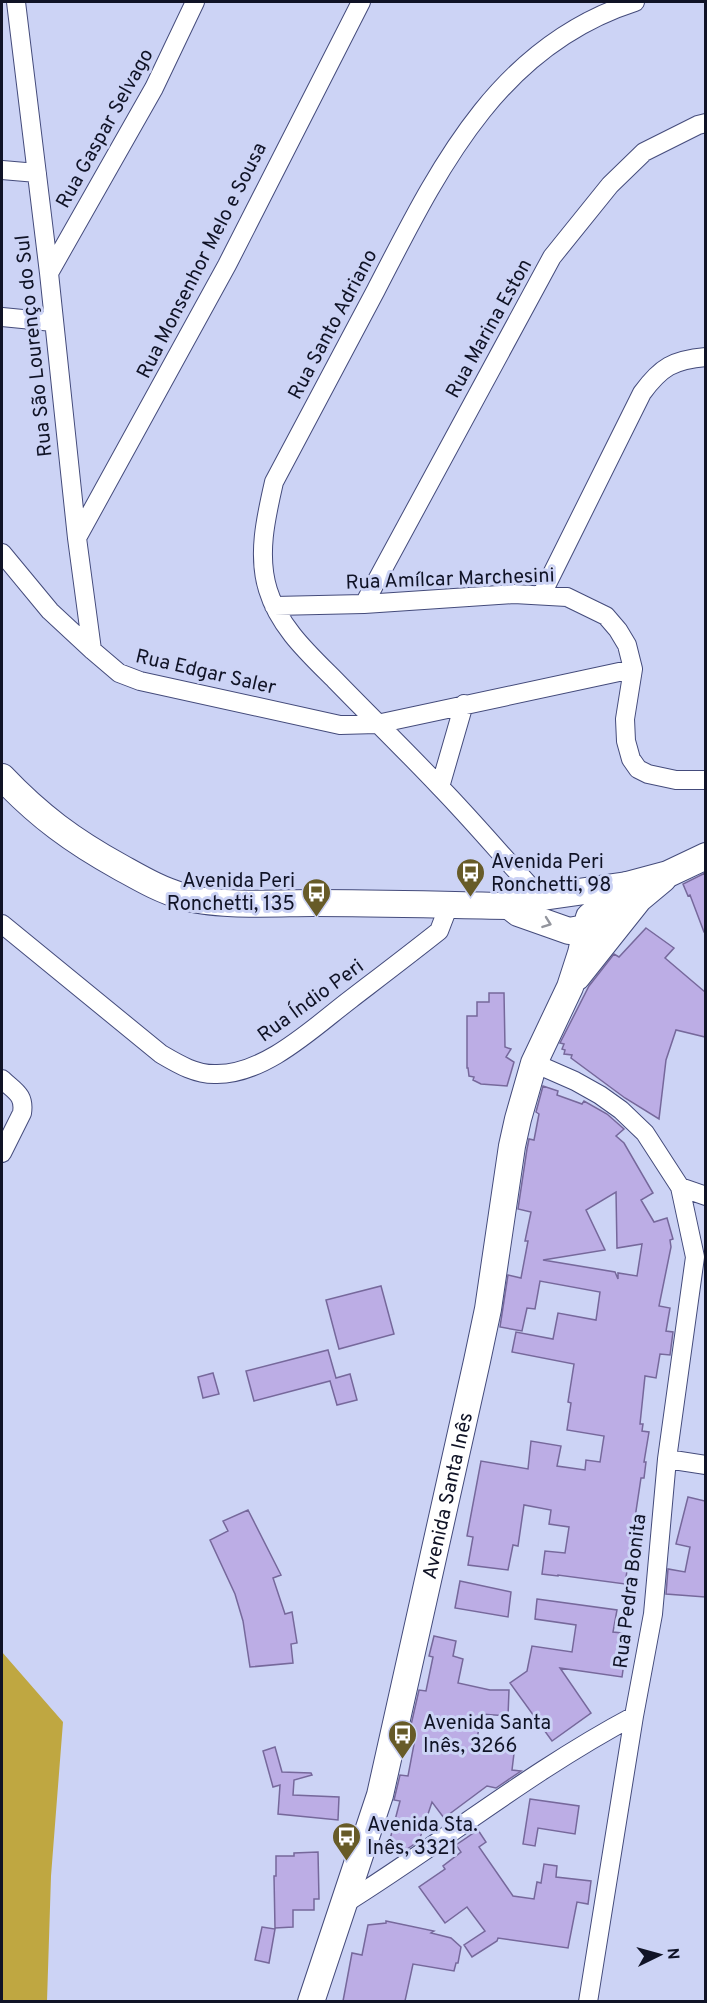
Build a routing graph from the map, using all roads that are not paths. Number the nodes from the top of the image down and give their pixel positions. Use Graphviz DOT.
graph roads {
  1 [pos="16,2"];
  2 [pos="195,2"];
  3 [pos="361,2"];
  4 [pos="635,2"];
  5 [pos="705,123"];
  6 [pos="2,170"];
  7 [pos="37,173"];
  8 [pos="49,273"];
  9 [pos="2,316"];
  10 [pos="53,322"];
  11 [pos="705,357"];
  12 [pos="77,538"];
  13 [pos="2,553"];
  14 [pos="542,594"];
  15 [pos="364,604"];
  16 [pos="274,606"];
  17 [pos="92,650"];
  18 [pos="633,669"];
  19 [pos="464,704"];
  20 [pos="377,724"];
  21 [pos="2,777"];
  22 [pos="705,780"];
  23 [pos="440,787"];
  24 [pos="705,856"];
  25 [pos="633,892"];
  26 [pos="543,897"];
  27 [pos="449,905"];
  28 [pos="509,906"];
  29 [pos="2,924"];
  30 [pos="591,924"];
  31 [pos="598,952"];
  32 [pos="570,987"];
  33 [pos="534,1064"];
  34 [pos="2,1079"];
  35 [pos="2,1153"];
  36 [pos="680,1186"];
  37 [pos="705,1196"];
  38 [pos="700,1251"];
  39 [pos="667,1459"];
  40 [pos="705,1465"];
  41 [pos="634,1716"];
  42 [pos="344,1904"];
  43 [pos="311,2001"];
  44 [pos="588,2001"];
  1 -- 7 [label="street, Rua São Lourenço do Sul"];
  2 -- 8 [label="street, Rua Gaspar Selvago"];
  3 -- 12 [label="street, Rua Monsenhor Melo e Sousa"];
  4 -- 16 [label="street, Rua Santo Adriano"];
  5 -- 15 [label="street, Rua Marina Eston"];
  6 -- 7 [label="street"];
  7 -- 8 [label="street, Rua São Lourenço do Sul"];
  8 -- 10 [label="street, Rua São Lourenço do Sul"];
  9 -- 10 [label="street"];
  10 -- 12 [label="street, Rua São Lourenço do Sul"];
  11 -- 14 [label="street"];
  12 -- 17 [label="street, Rua São Lourenço do Sul"];
  13 -- 17 [label="street, Rua Edgar Saler"];
  14 -- 15 [label="street, Rua Amílcar Marchesini"];
  14 -- 18 [label="street, Rua Amílcar Marchesini"];
  15 -- 16 [label="street, Rua Amílcar Marchesini"];
  16 -- 20 [label="street, Rua Santo Adriano"];
  17 -- 20 [label="street, Rua Edgar Saler"];
  18 -- 19 [label="street, Rua Edgar Saler"];
  18 -- 22 [label="street, Rua Amílcar Marchesini"];
  19 -- 20 [label="street, Rua Edgar Saler"];
  19 -- 23 [label="street"];
  20 -- 23 [label="street, Rua Santo Adriano"];
  21 -- 27 [label="main road"];
  23 -- 26 [label="street, Rua Santo Adriano"];
  24 -- 25 [label="main road"];
  25 -- 26 [label="main road"];
  25 -- 30 [label="main road"];
  25 -- 31 [label="main road, Avenida Santa Inês"];
  26 -- 28 [label="main road"];
  26 -- 30 [label="main road"];
  27 -- 28 [label="main road"];
  27 -- 29 [label="street, Rua Índio Peri"];
  28 -- 30 [label="main road, one-way"];
  30 -- 31 [label="main road"];
  30 -- 32 [label="main road, Avenida Santa Inês"];
  31 -- 32 [label="main road, Avenida Santa Inês"];
  32 -- 33 [label="main road, Avenida Santa Inês"];
  33 -- 36 [label="street"];
  33 -- 42 [label="main road, Avenida Santa Inês"];
  34 -- 35 [label="street"];
  36 -- 37 [label="street"];
  36 -- 38 [label="street, Rua Pedra Bonita"];
  38 -- 39 [label="street, Rua Pedra Bonita"];
  39 -- 40 [label="street"];
  39 -- 41 [label="street, Rua Pedra Bonita"];
  41 -- 42 [label="street"];
  41 -- 44 [label="street, Rua Pedra Bonita"];
  42 -- 43 [label="main road, Avenida Santa Inês"];
}
